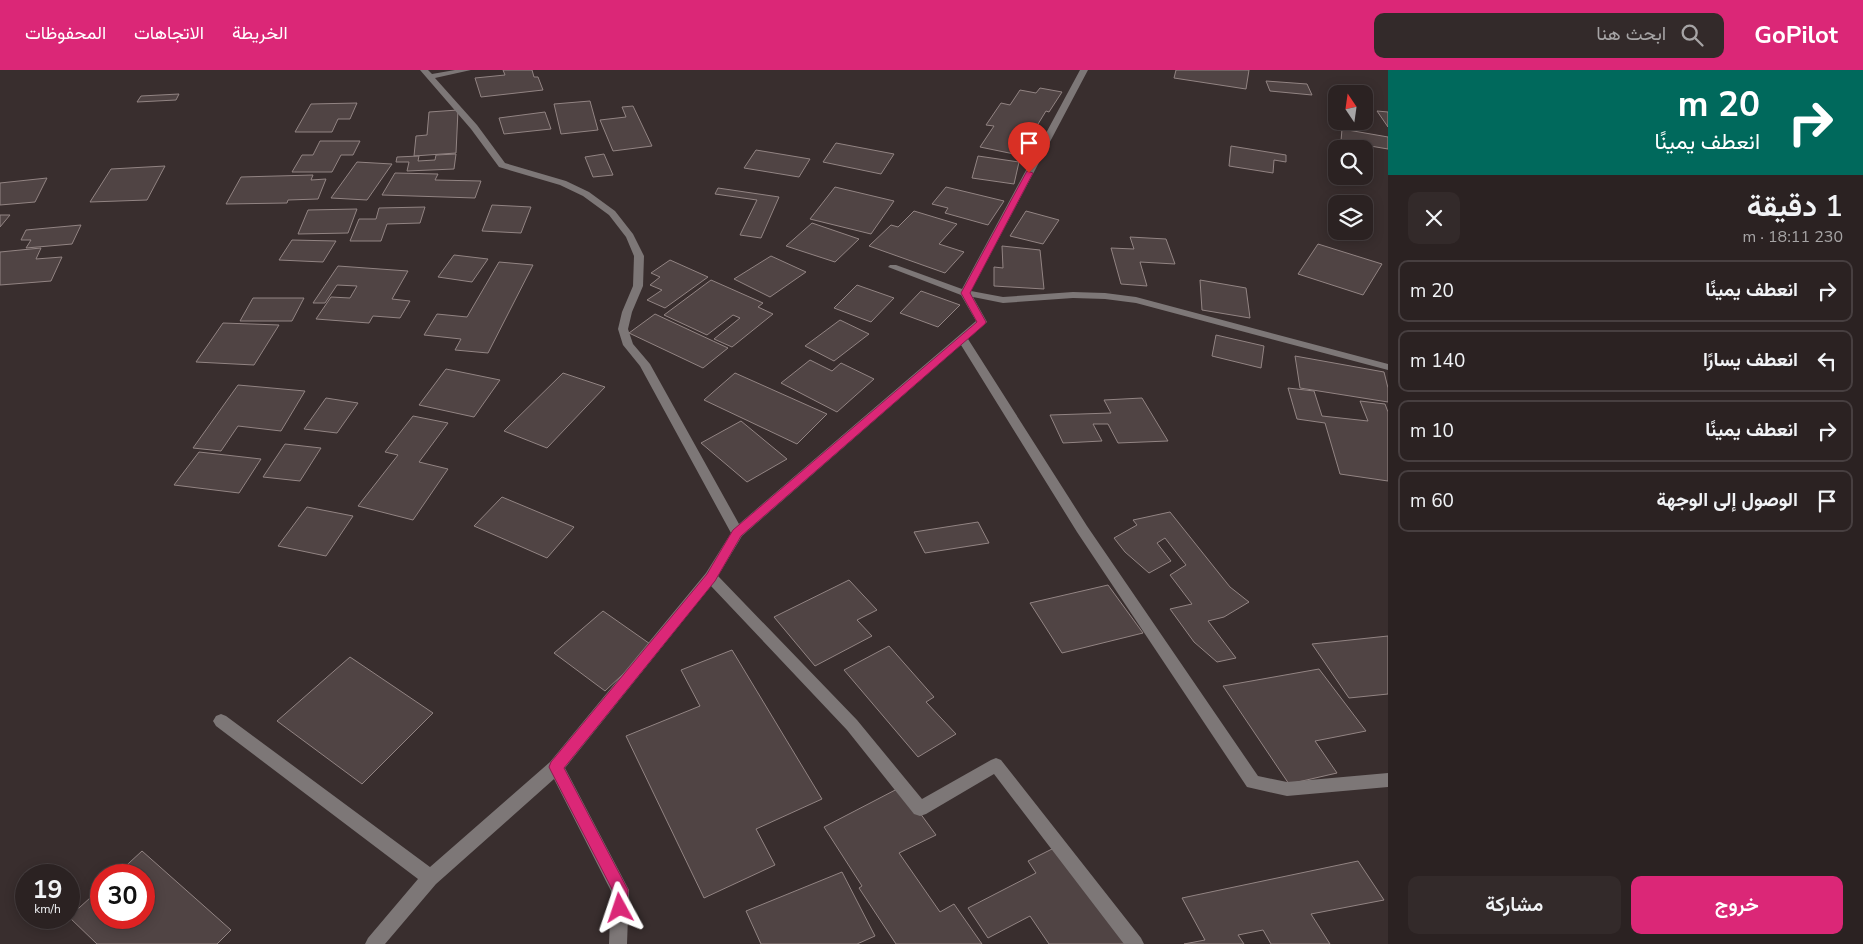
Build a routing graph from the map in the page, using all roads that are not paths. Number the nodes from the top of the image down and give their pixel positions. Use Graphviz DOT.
graph roads {
  1 [pos="467,70"];
  2 [pos="1084,70"];
  3 [pos="427,73"];
  4 [pos="893,267"];
  5 [pos="965,293"];
  6 [pos="962,338"];
  7 [pos="1388,367"];
  8 [pos="737,533"];
  9 [pos="711,577"];
  10 [pos="221,720"];
  11 [pos="556,767"];
  12 [pos="1388,780"];
  13 [pos="430,878"];
  14 [pos="374,944"];
  15 [pos="618,944"];
  16 [pos="1135,944"];
  1 -- 3 [label="street"];
  2 -- 5 [label="street"];
  3 -- 8 [label="street"];
  4 -- 5 [label="street"];
  5 -- 6 [label="street"];
  5 -- 7 [label="street"];
  6 -- 8 [label="street"];
  6 -- 12 [label="street"];
  8 -- 9 [label="street"];
  9 -- 11 [label="street"];
  9 -- 16 [label="street"];
  10 -- 13 [label="street"];
  11 -- 13 [label="street"];
  11 -- 15 [label="street"];
  13 -- 14 [label="street"];
}
